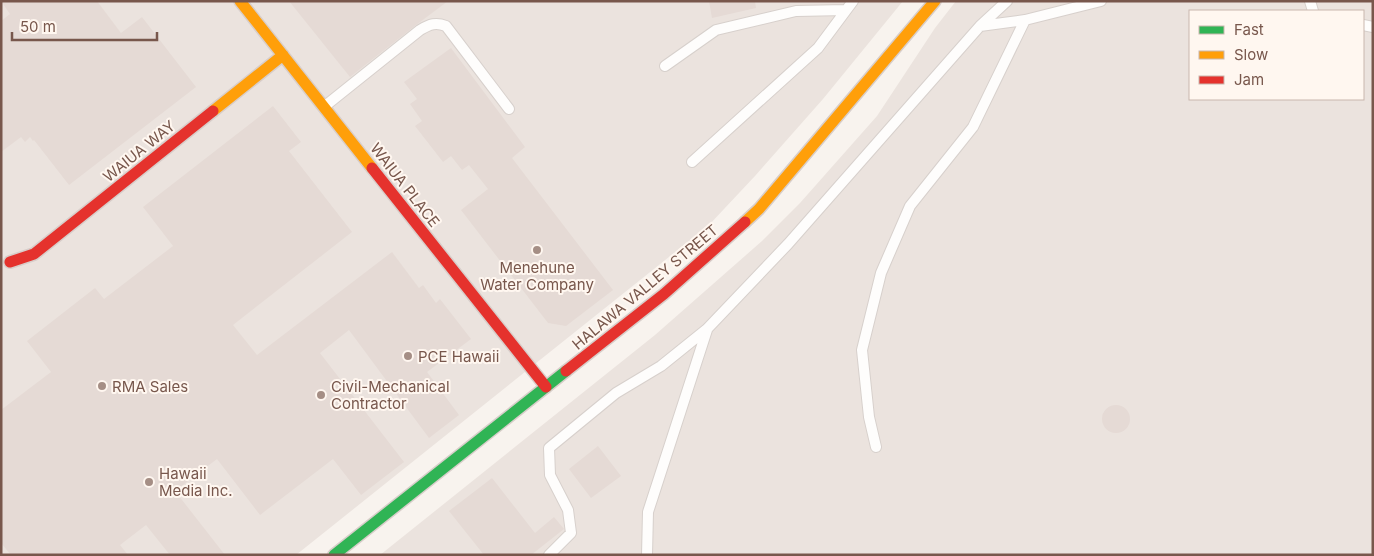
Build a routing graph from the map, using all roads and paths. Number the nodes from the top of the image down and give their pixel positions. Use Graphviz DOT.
graph roads {
  1 [pos="240,1"];
  2 [pos="853,1"];
  3 [pos="935,1"];
  4 [pos="1007,1"];
  5 [pos="1102,1"];
  6 [pos="846,10"];
  7 [pos="1025,20"];
  8 [pos="980,26"];
  9 [pos="283,55"];
  10 [pos="665,66"];
  11 [pos="324,107"];
  12 [pos="510,109"];
  13 [pos="692,162"];
  14 [pos="10,262"];
  15 [pos="707,329"];
  16 [pos="546,387"];
  17 [pos="876,447"];
  18 [pos="334,555"];
  19 [pos="549,555"];
  20 [pos="647,555"];
  1 -- 9 [label="street, WAIUA PLACE"];
  2 -- 6 [label="lane"];
  3 -- 16 [label="street, HALAWA VALLEY STREET"];
  4 -- 8 [label="lane"];
  5 -- 7 [label="lane"];
  6 -- 10 [label="lane"];
  6 -- 13 [label="lane"];
  7 -- 8 [label="lane"];
  7 -- 17 [label="lane"];
  8 -- 15 [label="lane"];
  9 -- 11 [label="street, WAIUA PLACE"];
  9 -- 14 [label="street, WAIUA WAY"];
  11 -- 12 [label="lane"];
  11 -- 16 [label="street, WAIUA PLACE"];
  15 -- 19 [label="lane"];
  15 -- 20 [label="lane"];
  16 -- 18 [label="street, HALAWA VALLEY STREET"];
}
